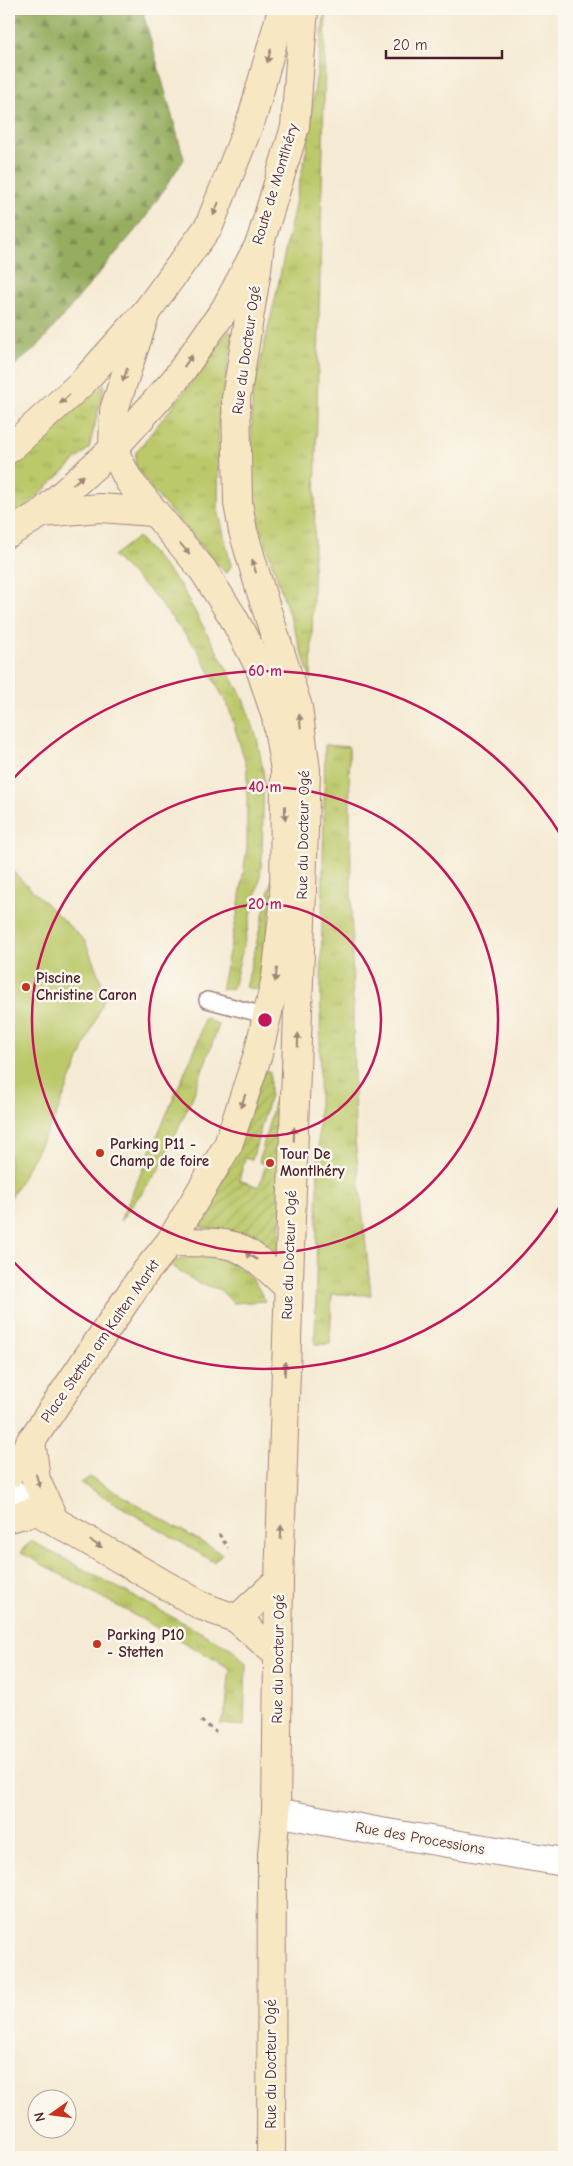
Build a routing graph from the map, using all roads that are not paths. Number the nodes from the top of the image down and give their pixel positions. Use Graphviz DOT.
graph roads {
  1 [pos="282,9"];
  2 [pos="304,9"];
  3 [pos="260,243"];
  4 [pos="146,312"];
  5 [pos="9,449"];
  6 [pos="113,449"];
  7 [pos="153,512"];
  8 [pos="42,513"];
  9 [pos="9,532"];
  10 [pos="208,1000"];
  11 [pos="268,1016"];
  12 [pos="170,1242"];
  13 [pos="288,1287"];
  14 [pos="31,1440"];
  15 [pos="9,1474"];
  16 [pos="9,1491"];
  17 [pos="45,1515"];
  18 [pos="9,1518"];
  19 [pos="279,1580"];
  20 [pos="237,1619"];
  21 [pos="278,1655"];
  22 [pos="276,1812"];
  23 [pos="564,1862"];
  24 [pos="270,2157"];
  1 -- 4 [label="main road, one-way"];
  2 -- 3 [label="main road, Route de Montlhéry"];
  6 -- 3 [label="main road, Route de Montlhéry, one-way"];
  13 -- 3 [label="main road, Rue du Docteur Ogé, one-way"];
  4 -- 5 [label="main road, one-way"];
  4 -- 6 [label="main road, Rue du Docteur Ogé, one-way"];
  6 -- 7 [label="main road, Rue du Docteur Ogé"];
  8 -- 6 [label="main road, Route de Montlhéry, one-way"];
  7 -- 8 [label="main road"];
  7 -- 11 [label="main road, Rue du Docteur Ogé, one-way"];
  8 -- 9 [label="main road, Route de Montlhéry"];
  10 -- 11 [label="lane"];
  11 -- 12 [label="main road, Rue du Docteur Ogé, one-way"];
  13 -- 12 [label="main road, one-way"];
  12 -- 14 [label="main road, Place Stetten am Kalten Markt"];
  19 -- 13 [label="main road, Rue du Docteur Ogé, one-way"];
  14 -- 15 [label="main road, Place Stetten am Kalten Markt"];
  14 -- 17 [label="main road, one-way"];
  16 -- 17 [label="street"];
  17 -- 18 [label="main road"];
  17 -- 20 [label="main road, one-way"];
  19 -- 20 [label="main road"];
  19 -- 21 [label="main road, Rue du Docteur Ogé"];
  20 -- 21 [label="main road"];
  21 -- 22 [label="main road, Rue du Docteur Ogé"];
  22 -- 23 [label="street, Rue des Processions"];
  22 -- 24 [label="main road, Rue du Docteur Ogé"];
}
